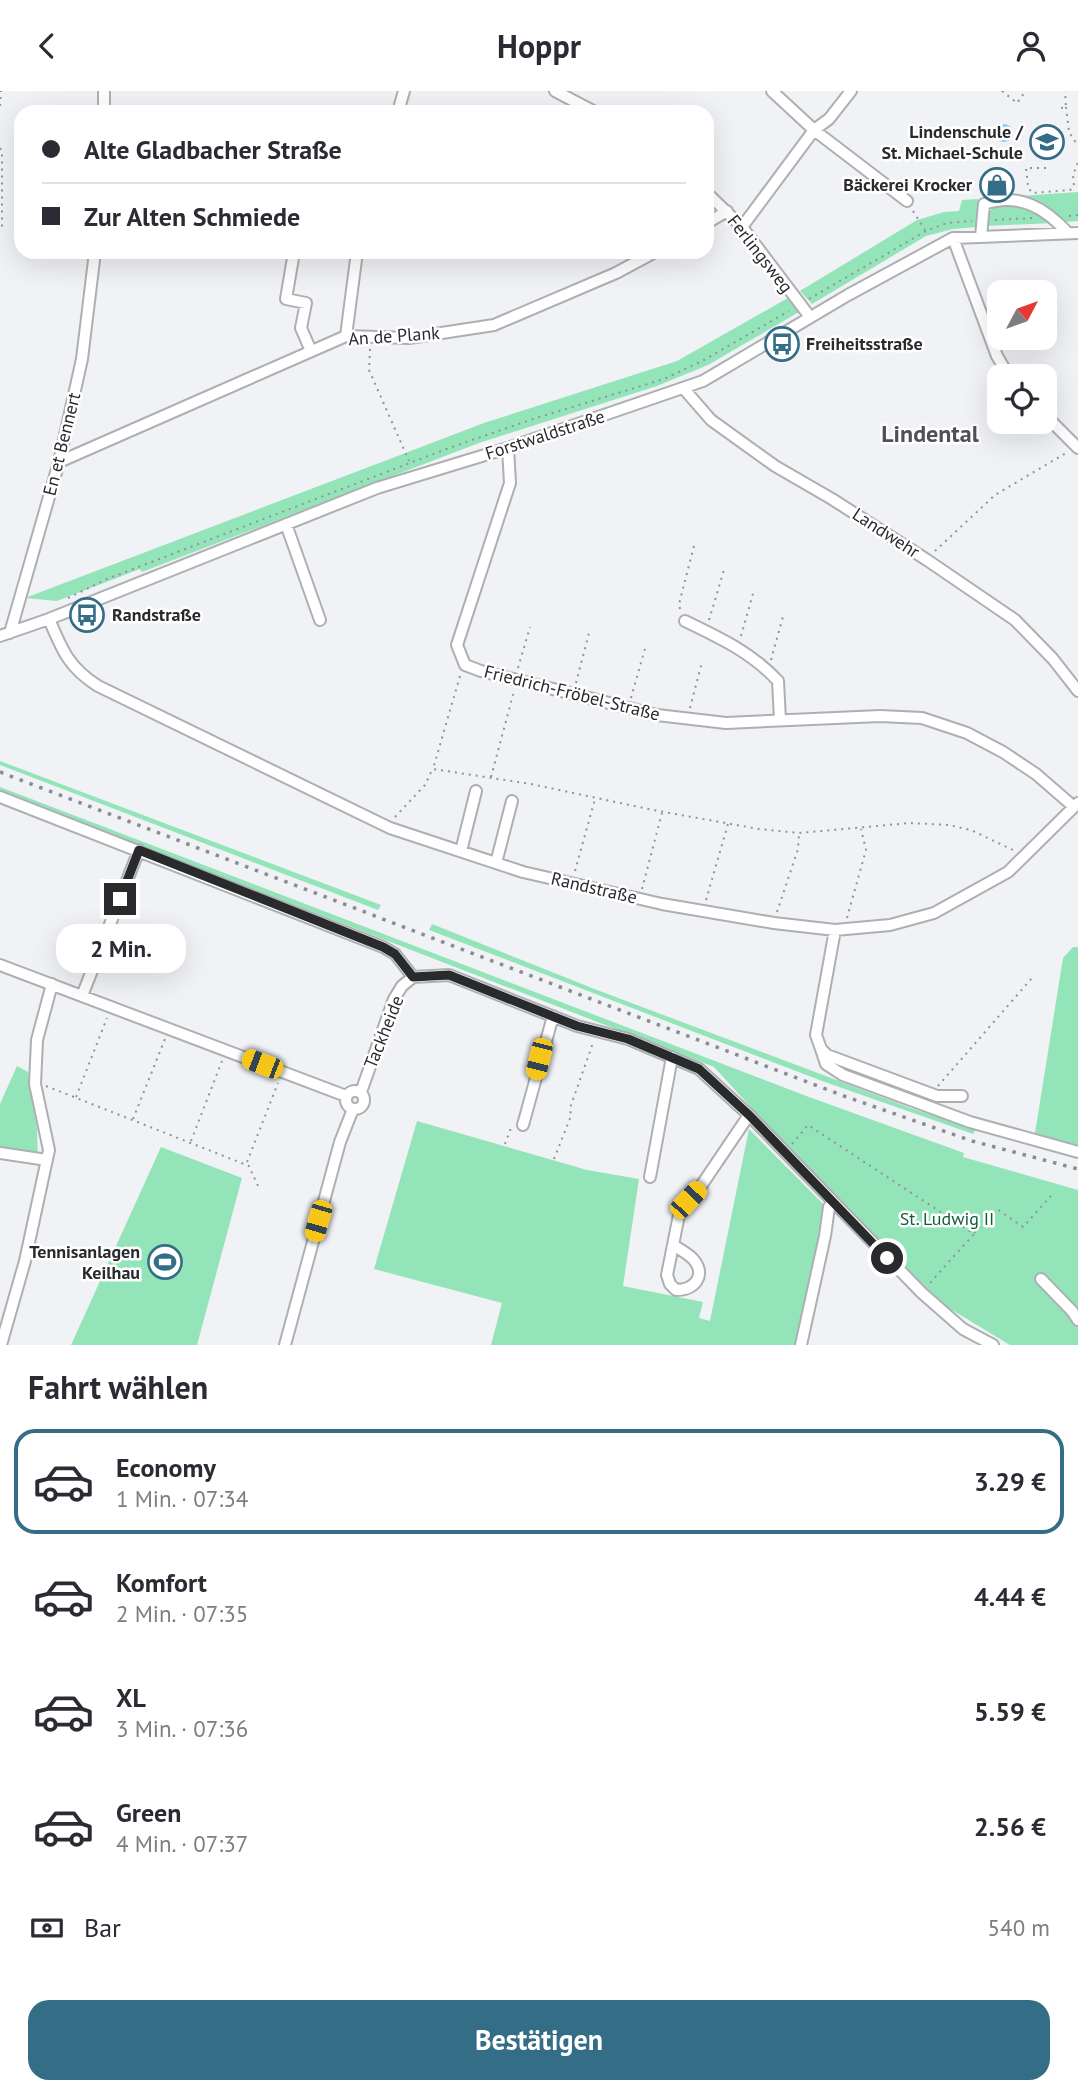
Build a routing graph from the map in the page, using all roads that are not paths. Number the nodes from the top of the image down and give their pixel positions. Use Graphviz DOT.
graph roads {
  1 [pos="555,91"];
  2 [pos="772,91"];
  3 [pos="851,91"];
  4 [pos="582,105"];
  5 [pos="814,130"];
  6 [pos="714,199"];
  7 [pos="907,201"];
  8 [pos="727,211"];
  9 [pos="714,219"];
  10 [pos="742,227"];
  11 [pos="1073,233"];
  12 [pos="981,237"];
  13 [pos="953,238"];
  14 [pos="94,259"];
  15 [pos="294,259"];
  16 [pos="356,259"];
  17 [pos="642,259"];
  18 [pos="810,317"];
  19 [pos="346,336"];
  20 [pos="311,351"];
  21 [pos="1002,364"];
  22 [pos="684,389"];
  23 [pos="1057,427"];
  24 [pos="508,448"];
  25 [pos="1077,448"];
  26 [pos="59,462"];
  27 [pos="286,524"];
  28 [pos="49,619"];
  29 [pos="320,620"];
  30 [pos="685,621"];
  31 [pos="5,634"];
  32 [pos="1078,691"];
  33 [pos="780,720"];
  34 [pos="477,791"];
  35 [pos="0,797"];
  36 [pos="512,801"];
  37 [pos="1076,805"];
  38 [pos="139,850"];
  39 [pos="461,851"];
  40 [pos="496,863"];
  41 [pos="835,930"];
  42 [pos="0,965"];
  43 [pos="413,977"];
  44 [pos="52,984"];
  45 [pos="82,996"];
  46 [pos="553,1016"];
  47 [pos="821,1049"];
  48 [pos="672,1057"];
  49 [pos="360,1092"];
  50 [pos="346,1096"];
  51 [pos="962,1096"];
  52 [pos="353,1109"];
  53 [pos="749,1115"];
  54 [pos="523,1125"];
  55 [pos="1078,1152"];
  56 [pos="0,1153"];
  57 [pos="47,1160"];
  58 [pos="650,1177"];
  59 [pos="829,1207"];
  60 [pos="673,1245"];
  61 [pos="1041,1279"];
  62 [pos="1078,1320"];
  63 [pos="1,1345"];
  64 [pos="285,1345"];
  65 [pos="801,1345"];
  66 [pos="993,1345"];
  1 -- 4 [label="street"];
  2 -- 5 [label="street"];
  3 -- 5 [label="street"];
  5 -- 7 [label="street"];
  5 -- 10 [label="street"];
  6 -- 8 [label="street, Ferlingsweg"];
  8 -- 9 [label="street"];
  8 -- 10 [label="street, Ferlingsweg"];
  10 -- 18 [label="street, Ferlingsweg"];
  11 -- 12 [label="street, Forstwaldstraße"];
  11 -- 12 [label="street"];
  12 -- 13 [label="street, Forstwaldstraße"];
  13 -- 18 [label="street, Forstwaldstraße"];
  13 -- 21 [label="street"];
  14 -- 26 [label="street, En et Bennert"];
  15 -- 20 [label="street"];
  16 -- 19 [label="street"];
  17 -- 19 [label="street, An de Plank"];
  18 -- 22 [label="street, Forstwaldstraße"];
  19 -- 20 [label="street, An de Plank"];
  20 -- 26 [label="street, An de Plank"];
  22 -- 24 [label="street, Forstwaldstraße"];
  22 -- 32 [label="street, Landwehr"];
  23 -- 25 [label="street"];
  24 -- 27 [label="street, Forstwaldstraße"];
  24 -- 33 [label="street, Friedrich-Fröbel-Straße"];
  26 -- 31 [label="street, En et Bennert"];
  27 -- 28 [label="street, Forstwaldstraße"];
  27 -- 29 [label="street"];
  28 -- 31 [label="street, Forstwaldstraße"];
  28 -- 39 [label="street, Randstraße"];
  30 -- 33 [label="street"];
  33 -- 37 [label="street, Friedrich-Fröbel-Straße"];
  34 -- 39 [label="street"];
  35 -- 38 [label="street"];
  36 -- 40 [label="street"];
  37 -- 41 [label="street, Randstraße"];
  38 -- 43 [label="street"];
  38 -- 45 [label="street"];
  39 -- 40 [label="street, Randstraße"];
  40 -- 41 [label="street, Randstraße"];
  41 -- 47 [label="street"];
  42 -- 44 [label="street"];
  43 -- 46 [label="street"];
  43 -- 49 [label="street, Tackheide"];
  44 -- 45 [label="street"];
  44 -- 57 [label="street"];
  45 -- 50 [label="street"];
  46 -- 48 [label="street"];
  46 -- 54 [label="street"];
  47 -- 51 [label="street"];
  47 -- 55 [label="street"];
  48 -- 53 [label="street"];
  48 -- 58 [label="street"];
  49 -- 50 [label="street, Tackheide"];
  49 -- 52 [label="street, Tackheide"];
  50 -- 52 [label="street"];
  52 -- 64 [label="street, Tackheide"];
  53 -- 60 [label="street"];
  53 -- 66 [label="street"];
  56 -- 57 [label="street"];
  57 -- 63 [label="street"];
  59 -- 65 [label="street"];
  61 -- 62 [label="street"];
}
